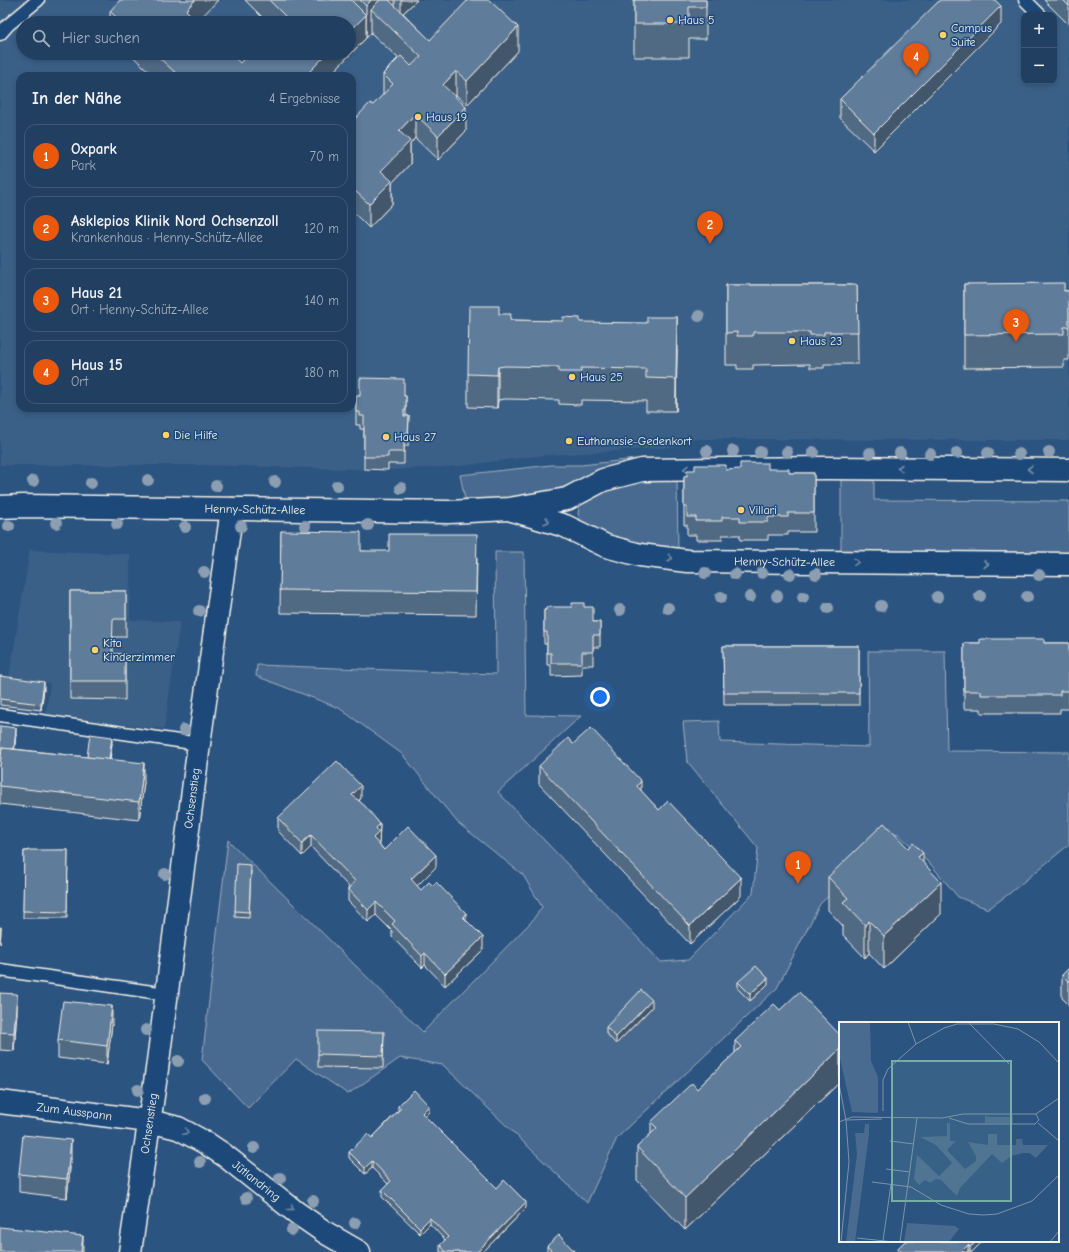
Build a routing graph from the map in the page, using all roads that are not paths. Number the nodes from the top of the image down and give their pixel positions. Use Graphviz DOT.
graph roads {
  1 [pos="38,0"];
  2 [pos="1025,0"];
  3 [pos="1037,12"];
  4 [pos="19,16"];
  5 [pos="16,18"];
  6 [pos="0,34"];
  7 [pos="1069,470"];
  8 [pos="0,507"];
  9 [pos="232,509"];
  10 [pos="509,509"];
  11 [pos="1069,564"];
  12 [pos="0,715"];
  13 [pos="199,744"];
  14 [pos="0,970"];
  15 [pos="166,994"];
  16 [pos="0,1102"];
  17 [pos="149,1121"];
  18 [pos="130,1252"];
  19 [pos="359,1252"];
  1 -- 4 [label="lane"];
  2 -- 3 [label="lane"];
  5 -- 6 [label="lane"];
  7 -- 10 [label="street, Henny-Schütz-Allee, one-way"];
  8 -- 9 [label="street, Henny-Schütz-Allee"];
  9 -- 10 [label="street, Henny-Schütz-Allee"];
  9 -- 13 [label="street, Ochsenstieg"];
  10 -- 11 [label="street, Henny-Schütz-Allee, one-way"];
  12 -- 13 [label="lane"];
  13 -- 15 [label="street, Ochsenstieg"];
  14 -- 15 [label="lane"];
  15 -- 17 [label="street, Ochsenstieg"];
  16 -- 17 [label="street, Zum Ausspann"];
  17 -- 18 [label="street, Ochsenstieg"];
  17 -- 19 [label="street, Jütlandring, one-way"];
}
